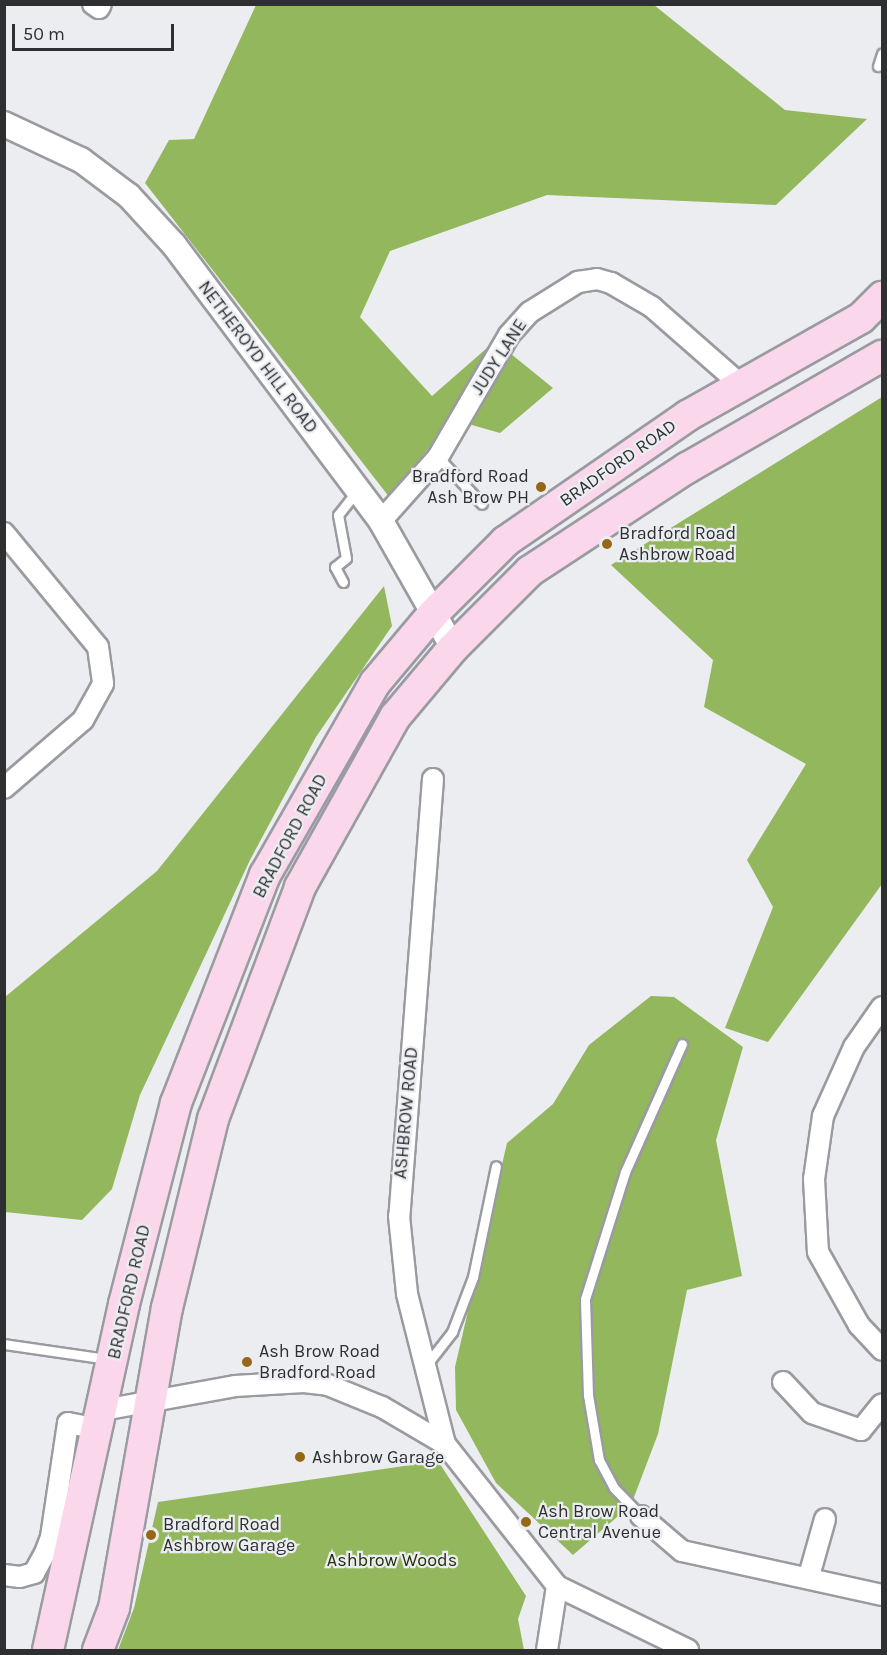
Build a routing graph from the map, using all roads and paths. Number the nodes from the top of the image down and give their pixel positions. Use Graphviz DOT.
graph roads {
  1 [pos="93,4"];
  2 [pos="101,4"];
  3 [pos="882,54"];
  4 [pos="878,66"];
  5 [pos="4,124"];
  6 [pos="882,297"];
  7 [pos="882,356"];
  8 [pos="741,385"];
  9 [pos="438,457"];
  10 [pos="358,490"];
  11 [pos="482,504"];
  12 [pos="381,521"];
  13 [pos="4,533"];
  14 [pos="506,541"];
  15 [pos="530,571"];
  16 [pos="343,582"];
  17 [pos="433,614"];
  18 [pos="453,648"];
  19 [pos="433,779"];
  20 [pos="4,788"];
  21 [pos="882,1007"];
  22 [pos="682,1044"];
  23 [pos="496,1166"];
  24 [pos="4,1344"];
  25 [pos="882,1350"];
  26 [pos="113,1360"];
  27 [pos="425,1366"];
  28 [pos="783,1382"];
  29 [pos="150,1404"];
  30 [pos="882,1404"];
  31 [pos="101,1419"];
  32 [pos="445,1444"];
  33 [pos="641,1516"];
  34 [pos="825,1519"];
  35 [pos="33,1573"];
  36 [pos="4,1575"];
  37 [pos="809,1576"];
  38 [pos="557,1586"];
  39 [pos="882,1595"];
  40 [pos="61,1606"];
  41 [pos="48,1650"];
  42 [pos="98,1650"];
  43 [pos="547,1650"];
  44 [pos="688,1650"];
  1 -- 2 [label="street"];
  3 -- 4 [label="lane"];
  5 -- 10 [label="street, NETHEROYD HILL ROAD"];
  6 -- 8 [label="main road, BRADFORD ROAD"];
  7 -- 15 [label="main road, BRADFORD ROAD"];
  8 -- 9 [label="street, JUDY LANE"];
  8 -- 14 [label="main road, BRADFORD ROAD"];
  9 -- 11 [label="lane"];
  9 -- 12 [label="street, JUDY LANE"];
  10 -- 12 [label="street, NETHEROYD HILL ROAD"];
  10 -- 16 [label="lane"];
  12 -- 17 [label="street, NETHEROYD HILL ROAD"];
  13 -- 20 [label="street"];
  14 -- 15 [label="main road"];
  14 -- 17 [label="main road, BRADFORD ROAD"];
  15 -- 18 [label="main road, BRADFORD ROAD"];
  17 -- 18 [label="street, NETHEROYD HILL ROAD"];
  17 -- 26 [label="main road, BRADFORD ROAD"];
  18 -- 29 [label="main road, BRADFORD ROAD"];
  19 -- 27 [label="street, ASHBROW ROAD"];
  21 -- 25 [label="street"];
  22 -- 33 [label="lane"];
  23 -- 27 [label="lane"];
  24 -- 26 [label="lane"];
  26 -- 31 [label="main road, BRADFORD ROAD"];
  27 -- 32 [label="street, ASHBROW ROAD"];
  28 -- 30 [label="street"];
  29 -- 31 [label="street, ASHBROW ROAD"];
  29 -- 32 [label="street, ASHBROW ROAD"];
  29 -- 42 [label="main road, BRADFORD ROAD"];
  31 -- 35 [label="street, ASHBROW ROAD"];
  31 -- 40 [label="main road, BRADFORD ROAD"];
  32 -- 38 [label="street, ASHBROW ROAD"];
  33 -- 37 [label="street"];
  34 -- 37 [label="street"];
  35 -- 36 [label="street"];
  35 -- 40 [label="street"];
  37 -- 39 [label="street"];
  38 -- 43 [label="street"];
  38 -- 44 [label="street, ASHBROW ROAD"];
  40 -- 41 [label="main road, BRADFORD ROAD"];
}
